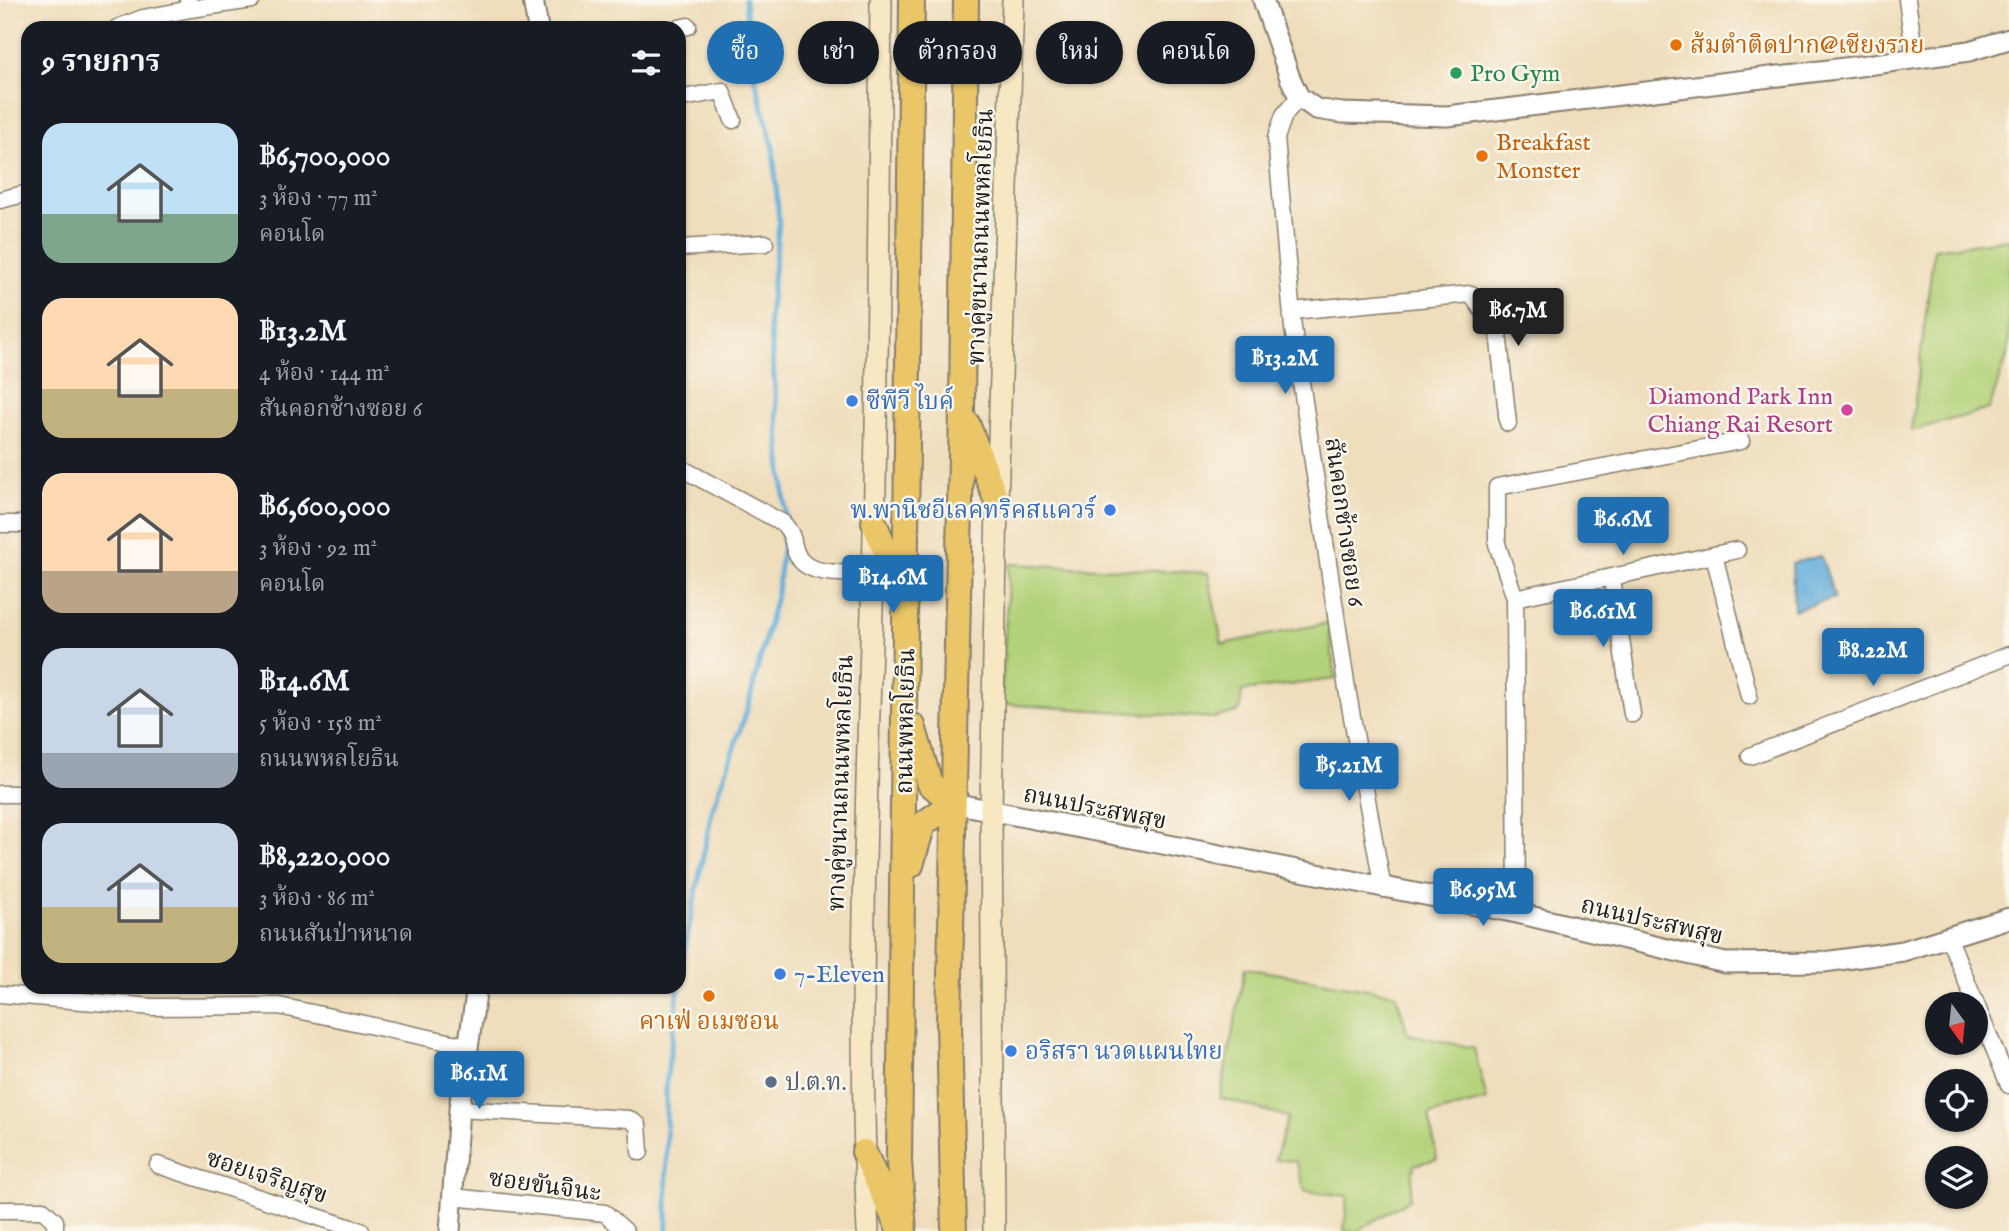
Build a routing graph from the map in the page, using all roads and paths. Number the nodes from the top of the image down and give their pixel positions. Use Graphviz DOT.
graph roads {
  1 [pos="252,0"];
  2 [pos="533,0"];
  3 [pos="881,0"];
  4 [pos="912,0"];
  5 [pos="966,0"];
  6 [pos="1013,0"];
  7 [pos="1263,0"];
  8 [pos="1908,0"];
  9 [pos="189,4"];
  10 [pos="135,21"];
  11 [pos="537,21"];
  12 [pos="2009,39"];
  13 [pos="1915,58"];
  14 [pos="686,97"];
  15 [pos="1299,97"];
  16 [pos="733,120"];
  17 [pos="21,195"];
  18 [pos="0,200"];
  19 [pos="765,243"];
  20 [pos="686,248"];
  21 [pos="1292,312"];
  22 [pos="962,409"];
  23 [pos="1508,423"];
  24 [pos="1741,441"];
  25 [pos="686,471"];
  26 [pos="997,502"];
  27 [pos="874,522"];
  28 [pos="0,524"];
  29 [pos="21,524"];
  30 [pos="1737,550"];
  31 [pos="1714,555"];
  32 [pos="873,574"];
  33 [pos="1612,579"];
  34 [pos="1515,598"];
  35 [pos="906,602"];
  36 [pos="2009,655"];
  37 [pos="1749,696"];
  38 [pos="905,702"];
  39 [pos="1632,714"];
  40 [pos="1750,756"];
  41 [pos="0,794"];
  42 [pos="21,794"];
  43 [pos="953,803"];
  44 [pos="990,811"];
  45 [pos="1383,889"];
  46 [pos="901,897"];
  47 [pos="1517,913"];
  48 [pos="2009,918"];
  49 [pos="1948,936"];
  50 [pos="0,994"];
  51 [pos="476,994"];
  52 [pos="467,1046"];
  53 [pos="2009,1085"];
  54 [pos="459,1109"];
  55 [pos="640,1152"];
  56 [pos="864,1152"];
  57 [pos="158,1165"];
  58 [pos="453,1197"];
  59 [pos="0,1210"];
  60 [pos="55,1231"];
  61 [pos="361,1231"];
  62 [pos="450,1231"];
  63 [pos="625,1231"];
  64 [pos="868,1231"];
  65 [pos="902,1231"];
  66 [pos="954,1231"];
  67 [pos="994,1231"];
  1 -- 9 [label="street"];
  2 -- 11 [label="street"];
  3 -- 27 [label="main road, ทางคู่ขนานถนนพหลโยธิน"];
  4 -- 35 [label="main road, ถนนพหลโยธิน"];
  5 -- 22 [label="main road, ถนนพหลโยธิน"];
  6 -- 26 [label="main road, ทางคู่ขนานถนนพหลโยธิน"];
  7 -- 15 [label="street"];
  8 -- 13 [label="street"];
  9 -- 10 [label="street"];
  12 -- 13 [label="street"];
  13 -- 15 [label="street"];
  14 -- 16 [label="street"];
  15 -- 21 [label="street, สันคอกช้างซอย 6"];
  17 -- 18 [label="street"];
  19 -- 20 [label="street"];
  21 -- 23 [label="street"];
  21 -- 45 [label="street, สันคอกช้างซอย 6"];
  22 -- 26 [label="main road"];
  22 -- 43 [label="main road, ถนนพหลโยธิน"];
  24 -- 34 [label="street"];
  25 -- 32 [label="street"];
  26 -- 44 [label="main road, ทางคู่ขนานถนนพหลโยธิน"];
  27 -- 32 [label="main road, ทางคู่ขนานถนนพหลโยธิน"];
  27 -- 35 [label="main road"];
  28 -- 29 [label="street"];
  30 -- 31 [label="street"];
  31 -- 33 [label="street"];
  31 -- 37 [label="street"];
  32 -- 56 [label="main road, ทางคู่ขนานถนนพหลโยธิน"];
  33 -- 34 [label="street"];
  33 -- 39 [label="street"];
  34 -- 47 [label="street"];
  35 -- 38 [label="main road, ถนนพหลโยธิน"];
  36 -- 40 [label="street"];
  38 -- 43 [label="main road"];
  38 -- 46 [label="main road, ถนนพหลโยธิน"];
  41 -- 42 [label="street"];
  43 -- 44 [label="street, ถนนประสพสุข"];
  43 -- 46 [label="main road"];
  43 -- 66 [label="main road, ถนนพหลโยธิน"];
  44 -- 45 [label="street, ถนนประสพสุข"];
  44 -- 67 [label="main road, ทางคู่ขนานถนนพหลโยธิน"];
  45 -- 47 [label="street, ถนนประสพสุข"];
  46 -- 65 [label="main road, ถนนพหลโยธิน"];
  47 -- 49 [label="street, ถนนประสพสุข"];
  48 -- 49 [label="street, ถนนประสพสุข"];
  49 -- 53 [label="street"];
  50 -- 52 [label="street"];
  51 -- 52 [label="street"];
  52 -- 54 [label="street"];
  54 -- 55 [label="street"];
  54 -- 58 [label="street"];
  56 -- 64 [label="main road, ทางคู่ขนานถนนพหลโยธิน"];
  56 -- 65 [label="main road"];
  57 -- 61 [label="street, ซอยเจริญสุข"];
  58 -- 62 [label="street"];
  58 -- 63 [label="street, ซอยขันจินะ"];
  59 -- 60 [label="street"];
}
